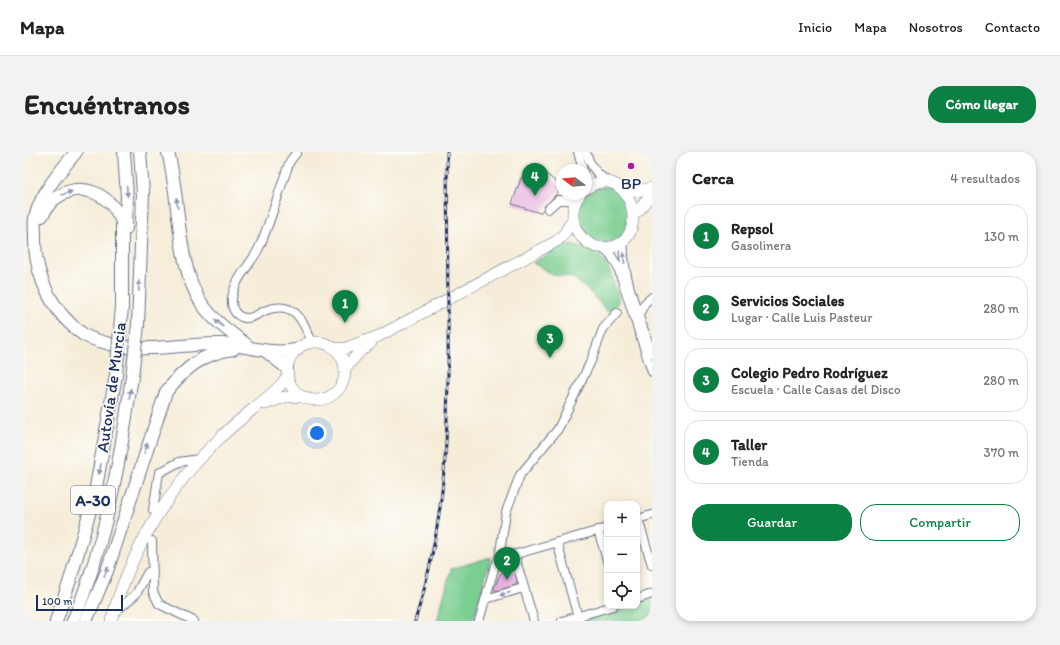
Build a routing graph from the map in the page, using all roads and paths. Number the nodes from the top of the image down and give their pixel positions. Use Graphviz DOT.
graph roads {
  1 [pos="76,152"];
  2 [pos="124,152"];
  3 [pos="140,152"];
  4 [pos="168,152"];
  5 [pos="297,152"];
  6 [pos="578,152"];
  7 [pos="586,152"];
  8 [pos="581,164"];
  9 [pos="609,182"];
  10 [pos="592,186"];
  11 [pos="652,188"];
  12 [pos="627,190"];
  13 [pos="652,193"];
  14 [pos="573,205"];
  15 [pos="548,209"];
  16 [pos="638,211"];
  17 [pos="583,239"];
  18 [pos="557,241"];
  19 [pos="624,242"];
  20 [pos="34,247"];
  21 [pos="601,248"];
  22 [pos="629,293"];
  23 [pos="652,297"];
  24 [pos="122,307"];
  25 [pos="617,313"];
  26 [pos="635,314"];
  27 [pos="379,336"];
  28 [pos="312,342"];
  29 [pos="250,347"];
  30 [pos="335,349"];
  31 [pos="296,350"];
  32 [pos="267,352"];
  33 [pos="652,353"];
  34 [pos="345,369"];
  35 [pos="288,372"];
  36 [pos="652,372"];
  37 [pos="303,397"];
  38 [pos="253,409"];
  39 [pos="198,459"];
  40 [pos="153,510"];
  41 [pos="652,515"];
  42 [pos="640,518"];
  43 [pos="640,526"];
  44 [pos="604,529"];
  45 [pos="598,530"];
  46 [pos="152,540"];
  47 [pos="557,542"];
  48 [pos="604,550"];
  49 [pos="514,554"];
  50 [pos="499,559"];
  51 [pos="652,565"];
  52 [pos="153,572"];
  53 [pos="523,588"];
  54 [pos="652,594"];
  55 [pos="640,598"];
  56 [pos="486,599"];
  57 [pos="605,609"];
  58 [pos="112,618"];
  59 [pos="579,619"];
  60 [pos="56,621"];
  61 [pos="73,621"];
  62 [pos="86,621"];
  63 [pos="194,621"];
  64 [pos="479,621"];
  65 [pos="534,621"];
  66 [pos="562,621"];
  1 -- 20 [label="highway"];
  2 -- 24 [label="highway, Autovía de Murcia / A-30, one-way"];
  61 -- 3 [label="highway, Autovía de Murcia / A-30, one-way, bridge"];
  29 -- 4 [label="highway, one-way"];
  5 -- 28 [label="street"];
  6 -- 8 [label="street"];
  7 -- 9 [label="street"];
  9 -- 10 [label="main road"];
  9 -- 12 [label="main road"];
  11 -- 12 [label="main road"];
  12 -- 16 [label="main road"];
  13 -- 16 [label="main road"];
  14 -- 15 [label="street"];
  14 -- 17 [label="main road"];
  14 -- 18 [label="main road"];
  16 -- 19 [label="main road"];
  17 -- 18 [label="main road"];
  17 -- 21 [label="main road"];
  18 -- 27 [label="main road"];
  19 -- 21 [label="main road"];
  22 -- 19 [label="street, one-way"];
  20 -- 24 [label="highway, one-way"];
  20 -- 29 [label="highway"];
  21 -- 22 [label="street"];
  22 -- 23 [label="street"];
  22 -- 25 [label="street"];
  22 -- 26 [label="street"];
  23 -- 26 [label="street"];
  24 -- 60 [label="highway, Autovía de Murcia / A-30, one-way, bridge"];
  25 -- 26 [label="street"];
  25 -- 50 [label="street"];
  26 -- 33 [label="street"];
  26 -- 36 [label="street"];
  27 -- 30 [label="main road"];
  27 -- 34 [label="main road"];
  28 -- 30 [label="main road"];
  28 -- 31 [label="main road"];
  29 -- 32 [label="highway"];
  62 -- 29 [label="highway, one-way"];
  30 -- 34 [label="main road"];
  31 -- 32 [label="highway"];
  31 -- 35 [label="main road"];
  32 -- 35 [label="highway"];
  34 -- 37 [label="main road"];
  35 -- 37 [label="main road"];
  35 -- 38 [label="main road"];
  37 -- 38 [label="main road"];
  38 -- 39 [label="main road"];
  39 -- 40 [label="street"];
  39 -- 58 [label="main road"];
  41 -- 42 [label="street"];
  43 -- 51 [label="street"];
  44 -- 45 [label="street"];
  45 -- 47 [label="street"];
  45 -- 48 [label="street"];
  46 -- 52 [label="street"];
  47 -- 49 [label="street"];
  47 -- 59 [label="street"];
  49 -- 50 [label="street"];
  49 -- 53 [label="street"];
  50 -- 56 [label="street"];
  52 -- 58 [label="street"];
  52 -- 63 [label="street"];
  53 -- 56 [label="street, one-way"];
  53 -- 65 [label="street"];
  54 -- 55 [label="street"];
  56 -- 64 [label="street"];
  57 -- 59 [label="street"];
  59 -- 66 [label="street"];
}
